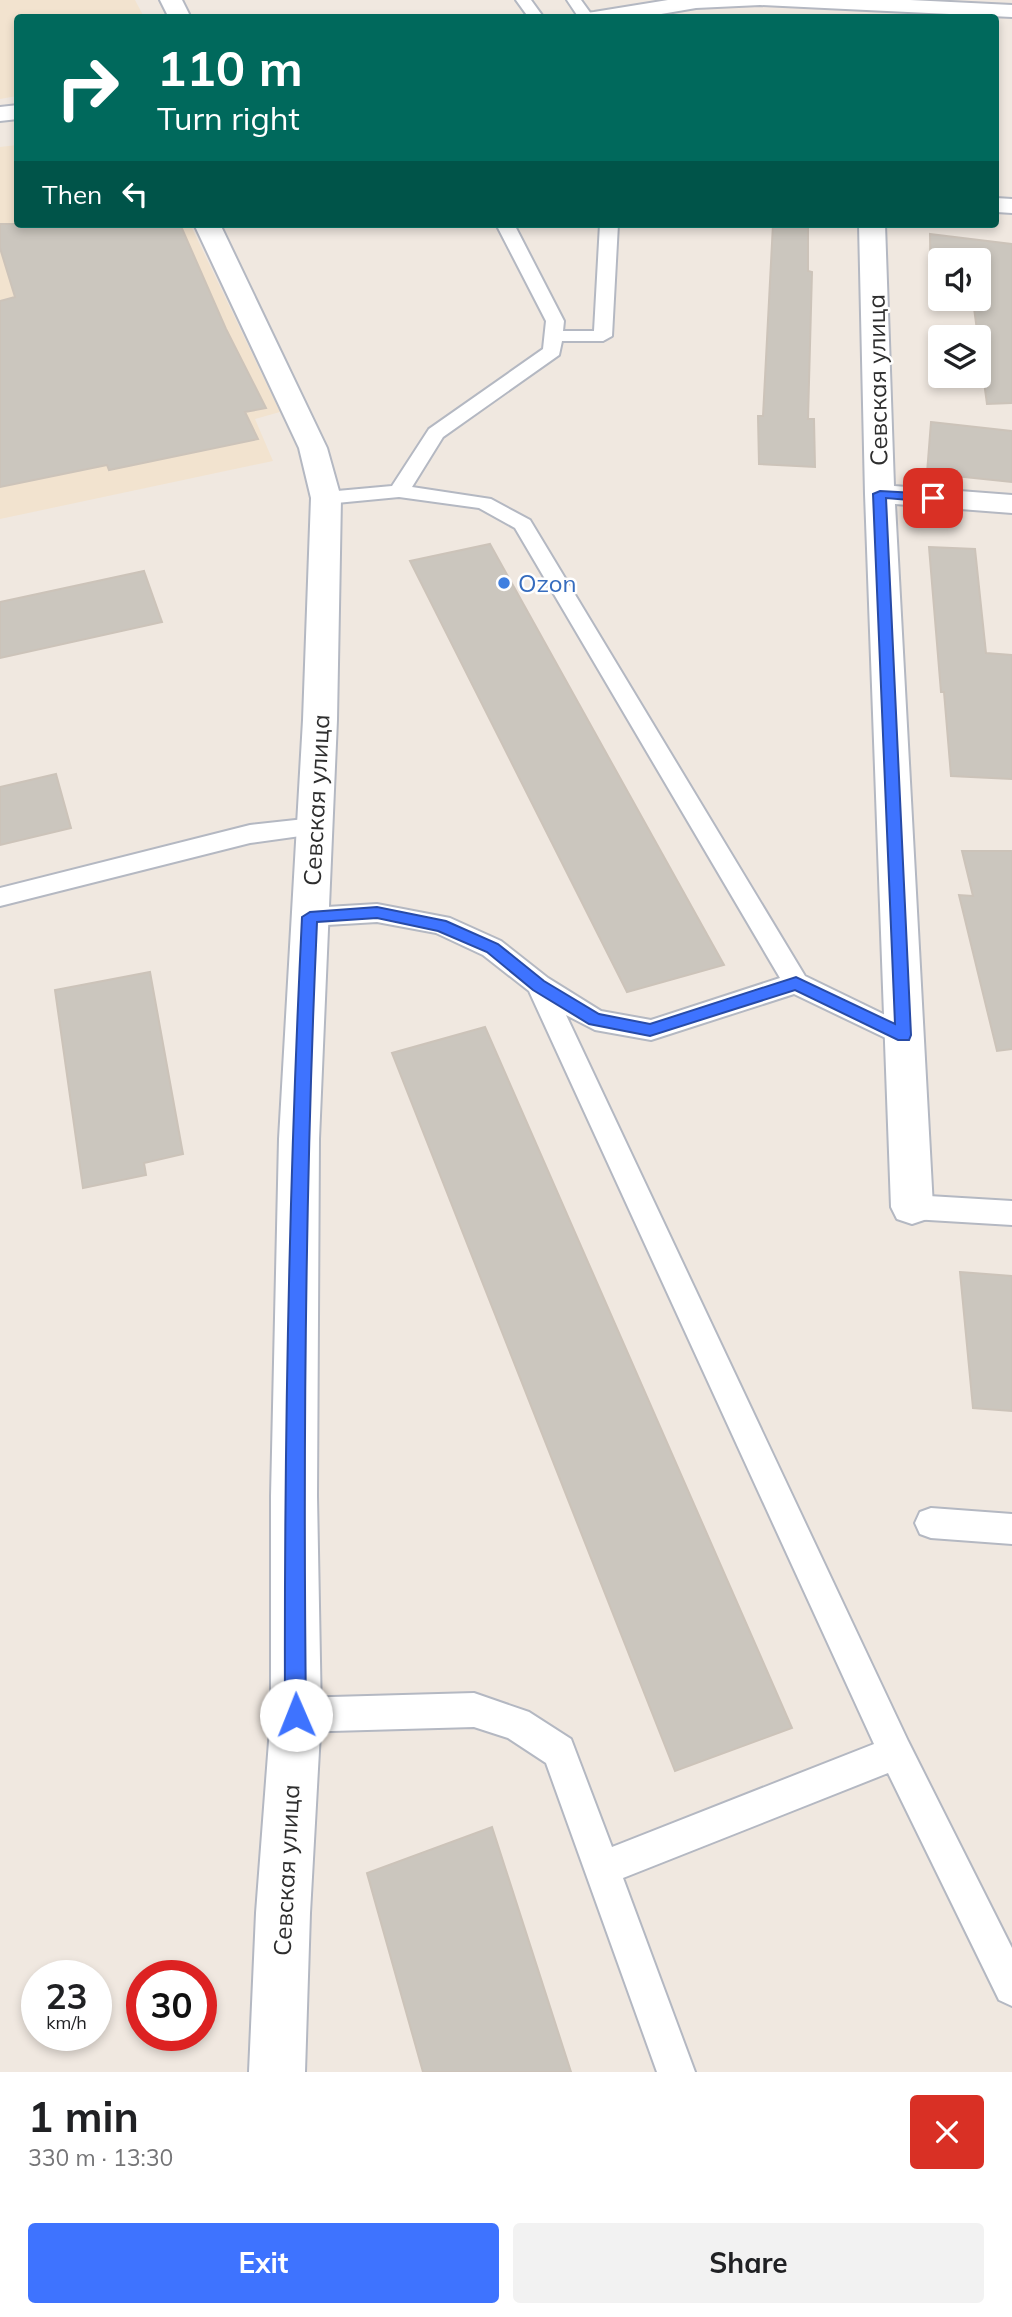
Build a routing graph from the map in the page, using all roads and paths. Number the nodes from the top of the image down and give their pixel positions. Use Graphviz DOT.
graph roads {
  1 [pos="523,0"];
  2 [pos="754,0"];
  3 [pos="767,0"];
  4 [pos="696,1"];
  5 [pos="914,3"];
  6 [pos="856,10"];
  7 [pos="1012,12"];
  8 [pos="534,14"];
  9 [pos="618,14"];
  10 [pos="209,228"];
  11 [pos="507,228"];
  12 [pos="609,228"];
  13 [pos="873,228"];
  14 [pos="553,336"];
  15 [pos="399,491"];
  16 [pos="880,494"];
  17 [pos="326,498"];
  18 [pos="1012,504"];
  19 [pos="314,827"];
  20 [pos="0,897"];
  21 [pos="310,917"];
  22 [pos="796,983"];
  23 [pos="539,985"];
  24 [pos="903,1035"];
  25 [pos="912,1207"];
  26 [pos="1012,1213"];
  27 [pos="931,1523"];
  28 [pos="1012,1529"];
  29 [pos="296,1715"];
  30 [pos="896,1753"];
  31 [pos="602,1869"];
  32 [pos="1012,1987"];
  33 [pos="277,2072"];
  34 [pos="676,2072"];
  1 -- 8 [label="lane"];
  2 -- 4 [label="street"];
  3 -- 6 [label="street"];
  4 -- 9 [label="street"];
  5 -- 6 [label="street"];
  5 -- 7 [label="street"];
  10 -- 17 [label="street, Севская улица"];
  11 -- 14 [label="lane"];
  12 -- 14 [label="lane"];
  13 -- 16 [label="street, Севская улица"];
  14 -- 15 [label="lane"];
  15 -- 17 [label="lane"];
  15 -- 22 [label="lane"];
  16 -- 18 [label="street"];
  16 -- 24 [label="street, Севская улица"];
  17 -- 19 [label="street, Севская улица"];
  19 -- 20 [label="lane"];
  19 -- 21 [label="street, Севская улица"];
  21 -- 23 [label="lane"];
  21 -- 29 [label="street, Севская улица"];
  22 -- 23 [label="lane"];
  22 -- 24 [label="lane"];
  23 -- 30 [label="lane"];
  24 -- 25 [label="street, Севская улица"];
  25 -- 26 [label="lane"];
  27 -- 28 [label="lane"];
  29 -- 31 [label="lane"];
  29 -- 33 [label="street, Севская улица"];
  30 -- 31 [label="lane"];
  30 -- 32 [label="lane"];
  31 -- 34 [label="lane"];
}
